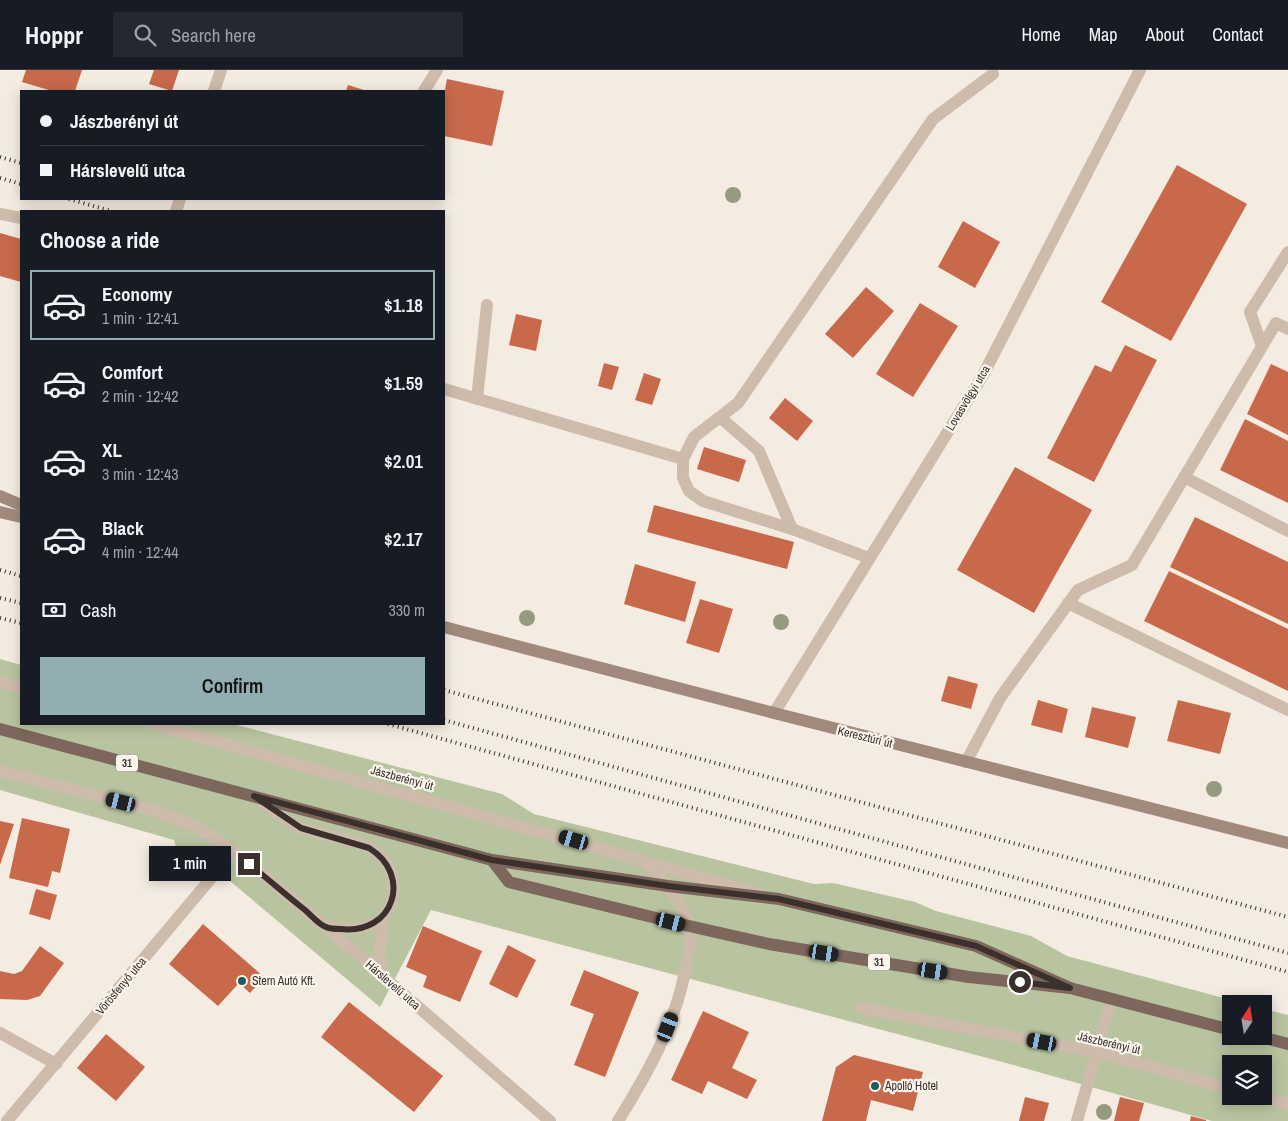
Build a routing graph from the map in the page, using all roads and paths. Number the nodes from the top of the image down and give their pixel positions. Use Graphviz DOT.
graph roads {
  1 [pos="221,70"];
  2 [pos="437,70"];
  3 [pos="1140,70"];
  4 [pos="993,74"];
  5 [pos="214,90"];
  6 [pos="425,90"];
  7 [pos="0,214"];
  8 [pos="20,218"];
  9 [pos="1288,252"];
  10 [pos="487,305"];
  11 [pos="1288,328"];
  12 [pos="1262,346"];
  13 [pos="445,389"];
  14 [pos="477,399"];
  15 [pos="721,418"];
  16 [pos="683,459"];
  17 [pos="1184,478"];
  18 [pos="0,496"];
  19 [pos="20,505"];
  20 [pos="0,512"];
  21 [pos="20,517"];
  22 [pos="792,529"];
  23 [pos="1288,531"];
  24 [pos="869,558"];
  25 [pos="1068,604"];
  26 [pos="445,627"];
  27 [pos="0,682"];
  28 [pos="20,688"];
  29 [pos="1288,710"];
  30 [pos="774,714"];
  31 [pos="157,725"];
  32 [pos="0,729"];
  33 [pos="966,762"];
  34 [pos="0,771"];
  35 [pos="254,796"];
  36 [pos="1288,843"];
  37 [pos="234,851"];
  38 [pos="492,860"];
  39 [pos="643,860"];
  40 [pos="668,886"];
  41 [pos="779,899"];
  42 [pos="384,916"];
  43 [pos="689,926"];
  44 [pos="326,927"];
  45 [pos="384,978"];
  46 [pos="1070,988"];
  47 [pos="1112,998"];
  48 [pos="860,1008"];
  49 [pos="1222,1028"];
  50 [pos="0,1032"];
  51 [pos="1272,1040"];
  52 [pos="1288,1044"];
  53 [pos="1096,1052"];
  54 [pos="56,1064"];
  55 [pos="1222,1087"];
  56 [pos="1272,1100"];
  57 [pos="1288,1104"];
  58 [pos="7,1121"];
  59 [pos="550,1121"];
  60 [pos="618,1121"];
  61 [pos="1077,1121"];
  1 -- 5 [label="street"];
  2 -- 6 [label="street"];
  3 -- 24 [label="street, Lovasvölgyi utca"];
  4 -- 15 [label="street"];
  7 -- 8 [label="street"];
  9 -- 12 [label="street"];
  10 -- 14 [label="street"];
  11 -- 12 [label="street"];
  12 -- 17 [label="street"];
  13 -- 14 [label="street"];
  14 -- 16 [label="street"];
  15 -- 16 [label="street"];
  15 -- 22 [label="street"];
  16 -- 22 [label="street"];
  17 -- 23 [label="street"];
  17 -- 25 [label="street"];
  18 -- 19 [label="main road"];
  20 -- 21 [label="main road"];
  22 -- 24 [label="street"];
  24 -- 30 [label="street, Lovasvölgyi utca"];
  25 -- 29 [label="street"];
  25 -- 33 [label="street"];
  26 -- 30 [label="main road, Keresztúri út"];
  27 -- 28 [label="street"];
  30 -- 33 [label="main road, Keresztúri út"];
  31 -- 39 [label="street, Jászberényi út"];
  32 -- 35 [label="main road, Jászberényi út / 31"];
  33 -- 36 [label="main road, Keresztúri út"];
  34 -- 37 [label="street"];
  35 -- 38 [label="main road, Jászberényi út / 31"];
  35 -- 42 [label="street, Jászberényi út"];
  37 -- 44 [label="street, Hárslevelű utca"];
  37 -- 54 [label="street, Vörösfenyő utca"];
  38 -- 40 [label="main road, Jászberényi út / 31"];
  38 -- 43 [label="main road, Jászberényi út / 31"];
  39 -- 40 [label="street"];
  39 -- 41 [label="street, Jászberényi út"];
  40 -- 41 [label="main road, Jászberényi út / 31"];
  40 -- 43 [label="street"];
  41 -- 46 [label="main road, Jászberényi út / 31"];
  42 -- 44 [label="street"];
  42 -- 45 [label="street, Jászberényi út"];
  43 -- 46 [label="main road, Jászberényi út / 31"];
  43 -- 60 [label="street"];
  44 -- 45 [label="street, Hárslevelű utca"];
  45 -- 59 [label="street, Hárslevelű utca"];
  46 -- 47 [label="main road, Jászberényi út / 31"];
  47 -- 49 [label="main road, Jászberényi út / 31"];
  47 -- 53 [label="street"];
  48 -- 53 [label="street, Jászberényi út"];
  50 -- 54 [label="street"];
  51 -- 52 [label="main road"];
  53 -- 55 [label="street, Jászberényi út"];
  53 -- 61 [label="street"];
  54 -- 58 [label="street, Vörösfenyő utca"];
  56 -- 57 [label="street"];
}
